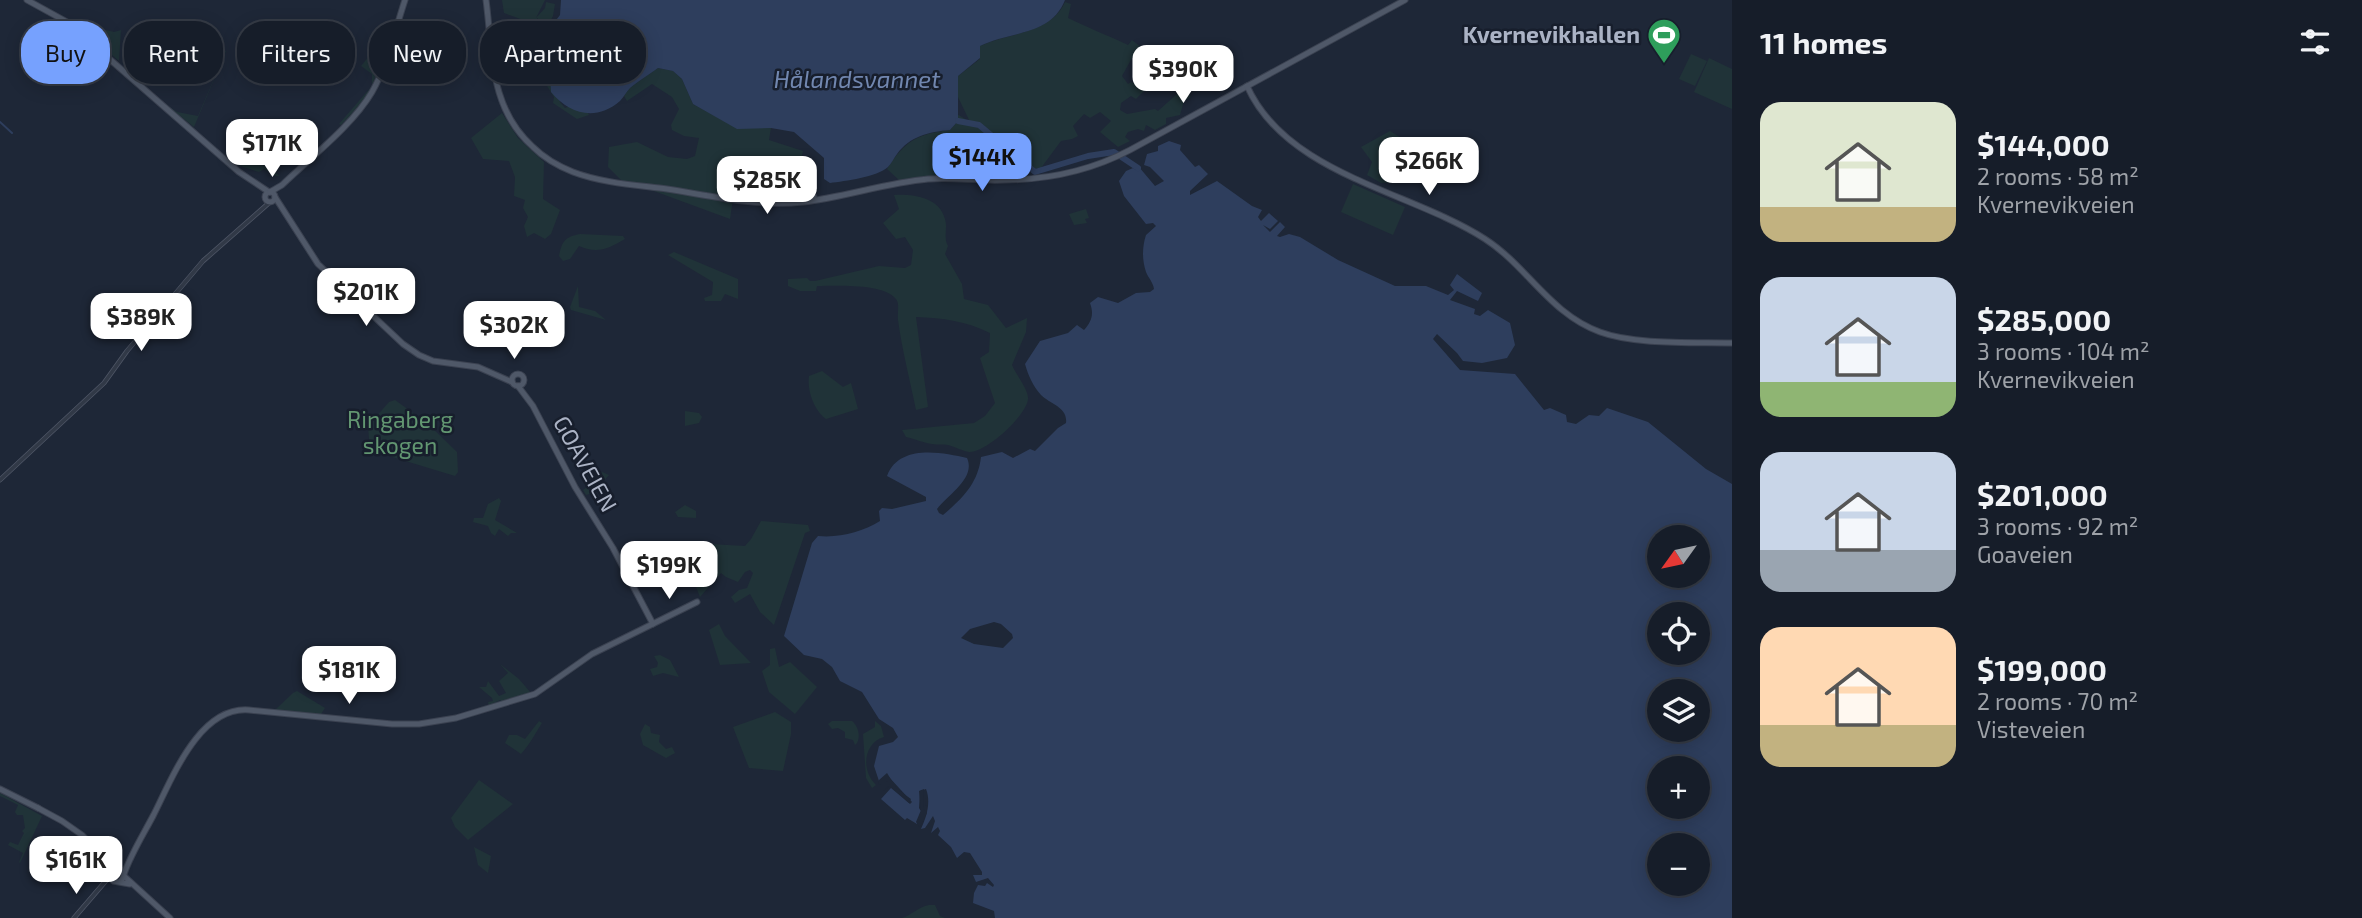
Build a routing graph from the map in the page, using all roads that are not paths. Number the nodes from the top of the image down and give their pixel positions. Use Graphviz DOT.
graph roads {
  1 [pos="27,0"];
  2 [pos="405,0"];
  3 [pos="486,0"];
  4 [pos="1405,0"];
  5 [pos="1247,86"];
  6 [pos="270,197"];
  7 [pos="1732,343"];
  8 [pos="498,374"];
  9 [pos="515,375"];
  10 [pos="518,383"];
  11 [pos="0,480"];
  12 [pos="697,602"];
  13 [pos="653,624"];
  14 [pos="0,789"];
  15 [pos="118,875"];
  16 [pos="98,892"];
  17 [pos="74,918"];
  18 [pos="170,918"];
  1 -- 6 [label="main road"];
  2 -- 6 [label="main road"];
  3 -- 5 [label="main road"];
  4 -- 5 [label="main road"];
  5 -- 7 [label="main road"];
  6 -- 8 [label="main road"];
  6 -- 11 [label="street"];
  8 -- 9 [label="main road"];
  8 -- 10 [label="main road"];
  9 -- 10 [label="main road"];
  9 -- 10 [label="main road"];
  10 -- 13 [label="main road, GOAVEIEN"];
  12 -- 13 [label="main road"];
  13 -- 15 [label="main road"];
  14 -- 15 [label="main road"];
  15 -- 16 [label="street"];
  15 -- 16 [label="street"];
  15 -- 18 [label="main road"];
  16 -- 17 [label="street"];
}
